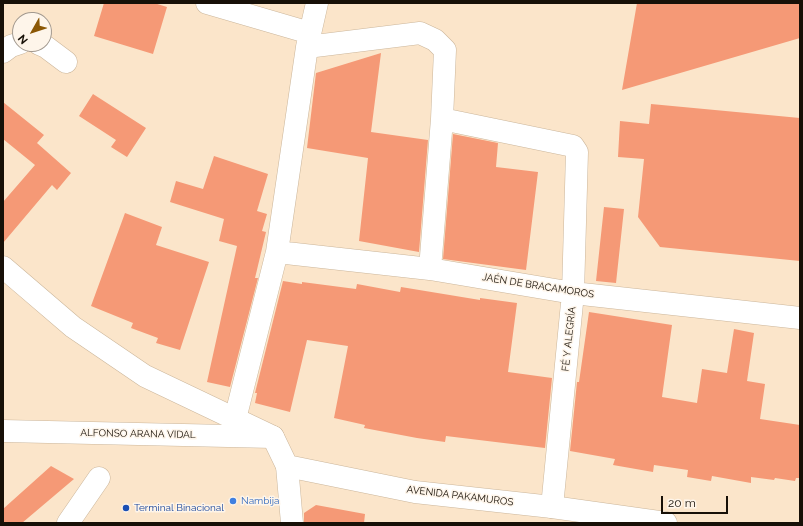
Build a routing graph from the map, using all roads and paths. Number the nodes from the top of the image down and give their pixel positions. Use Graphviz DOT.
graph roads {
  1 [pos="207,3"];
  2 [pos="317,3"];
  3 [pos="309,40"];
  4 [pos="12,46"];
  5 [pos="3,52"];
  6 [pos="52,52"];
  7 [pos="66,62"];
  8 [pos="442,119"];
  9 [pos="277,252"];
  10 [pos="3,267"];
  11 [pos="430,269"];
  12 [pos="573,293"];
  13 [pos="800,318"];
  14 [pos="235,419"];
  15 [pos="3,431"];
  16 [pos="272,437"];
  17 [pos="287,466"];
  18 [pos="99,478"];
  19 [pos="552,507"];
  20 [pos="68,523"];
  21 [pos="292,523"];
  22 [pos="666,523"];
  1 -- 3 [label="main road"];
  2 -- 3 [label="main road"];
  3 -- 8 [label="main road"];
  3 -- 9 [label="main road"];
  4 -- 5 [label="main road"];
  6 -- 7 [label="main road"];
  8 -- 11 [label="main road"];
  8 -- 12 [label="main road, FÉ Y ALEGRÍA"];
  9 -- 11 [label="main road, JAÉN DE BRACAMOROS"];
  9 -- 14 [label="main road"];
  10 -- 14 [label="main road"];
  11 -- 12 [label="main road, JAÉN DE BRACAMOROS"];
  12 -- 13 [label="main road, JAÉN DE BRACAMOROS"];
  12 -- 19 [label="main road, FÉ Y ALEGRÍA"];
  14 -- 16 [label="main road"];
  15 -- 16 [label="main road, ALFONSO ARANA VIDAL"];
  16 -- 17 [label="main road"];
  17 -- 19 [label="main road, AVENIDA PAKAMUROS"];
  17 -- 21 [label="main road"];
  18 -- 20 [label="main road"];
  19 -- 22 [label="main road, AVENIDA PAKAMUROS"];
}
